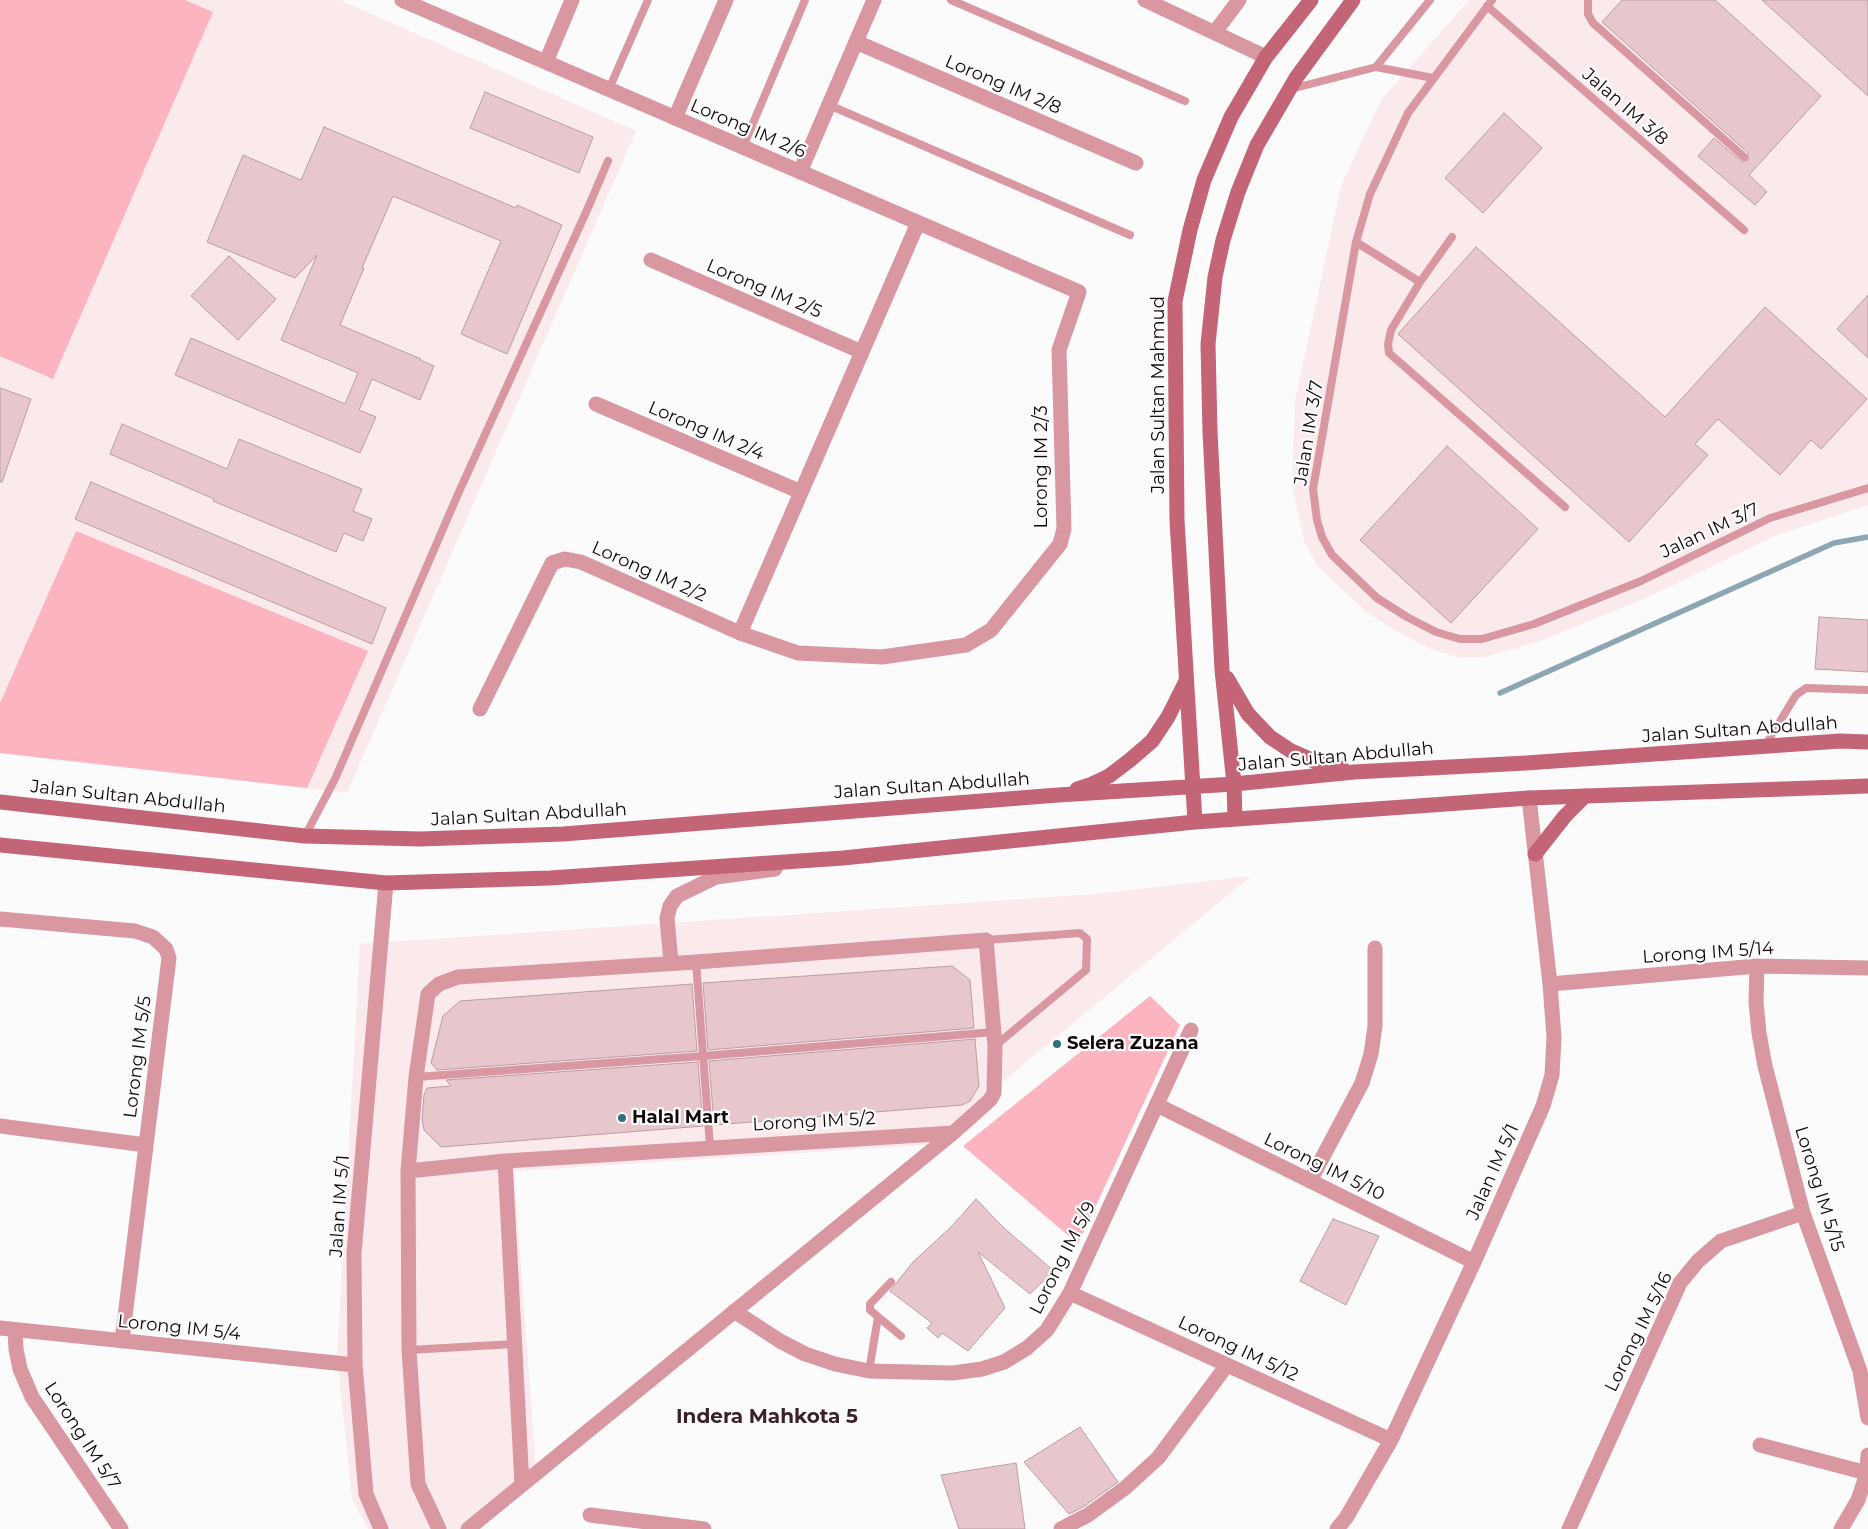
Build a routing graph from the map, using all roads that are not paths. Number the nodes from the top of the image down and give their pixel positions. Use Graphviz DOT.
graph roads {
  1 [pos="572,0"];
  2 [pos="648,0"];
  3 [pos="726,0"];
  4 [pos="805,0"];
  5 [pos="874,0"];
  6 [pos="951,0"];
  7 [pos="1238,0"];
  8 [pos="1311,0"];
  9 [pos="1353,0"];
  10 [pos="1430,0"];
  11 [pos="1588,0"];
  12 [pos="408,1"];
  13 [pos="1149,1"];
  14 [pos="1490,3"];
  15 [pos="1215,32"];
  16 [pos="856,42"];
  17 [pos="1266,57"];
  18 [pos="546,62"];
  19 [pos="1376,67"];
  20 [pos="1433,78"];
  21 [pos="609,89"];
  22 [pos="1289,90"];
  23 [pos="1185,101"];
  24 [pos="829,105"];
  25 [pos="674,118"];
  26 [pos="743,147"];
  27 [pos="1744,156"];
  28 [pos="608,161"];
  29 [pos="1136,163"];
  30 [pos="800,172"];
  31 [pos="918,223"];
  32 [pos="1744,230"];
  33 [pos="1130,235"];
  34 [pos="1452,237"];
  35 [pos="1356,242"];
  36 [pos="650,260"];
  37 [pos="1420,282"];
  38 [pos="1080,292"];
  39 [pos="862,352"];
  40 [pos="596,404"];
  41 [pos="1868,488"];
  42 [pos="801,492"];
  43 [pos="1565,507"];
  44 [pos="740,633"];
  45 [pos="1222,670"];
  46 [pos="1187,679"];
  47 [pos="1868,690"];
  48 [pos="480,709"];
  49 [pos="1868,742"];
  50 [pos="1765,746"];
  51 [pos="1354,772"];
  52 [pos="1234,784"];
  53 [pos="1868,786"];
  54 [pos="1193,787"];
  55 [pos="1058,795"];
  56 [pos="1585,796"];
  57 [pos="1529,798"];
  58 [pos="0,802"];
  59 [pos="1235,819"];
  60 [pos="1195,822"];
  61 [pos="306,836"];
  62 [pos="0,845"];
  63 [pos="1536,854"];
  64 [pos="843,858"];
  65 [pos="386,883"];
  66 [pos="0,920"];
  67 [pos="986,940"];
  68 [pos="1375,948"];
  69 [pos="696,962"];
  70 [pos="671,963"];
  71 [pos="1757,966"];
  72 [pos="1868,968"];
  73 [pos="1550,984"];
  74 [pos="1191,1030"];
  75 [pos="994,1039"];
  76 [pos="703,1056"];
  77 [pos="416,1077"];
  78 [pos="1157,1105"];
  79 [pos="0,1126"];
  80 [pos="952,1133"];
  81 [pos="146,1145"];
  82 [pos="710,1147"];
  83 [pos="505,1161"];
  84 [pos="408,1171"];
  85 [pos="1310,1181"];
  86 [pos="1803,1213"];
  87 [pos="1474,1262"];
  88 [pos="891,1282"];
  89 [pos="1070,1293"];
  90 [pos="734,1311"];
  91 [pos="878,1317"];
  92 [pos="7,1329"];
  93 [pos="901,1336"];
  94 [pos="122,1341"];
  95 [pos="514,1344"];
  96 [pos="408,1350"];
  97 [pos="355,1365"];
  98 [pos="1227,1365"];
  99 [pos="1864,1370"];
  100 [pos="869,1371"];
  101 [pos="1868,1418"];
  102 [pos="1391,1440"];
  103 [pos="1760,1446"];
  104 [pos="1868,1455"];
  105 [pos="1867,1473"];
  106 [pos="522,1486"];
  107 [pos="590,1515"];
  108 [pos="122,1529"];
  109 [pos="381,1529"];
  110 [pos="439,1529"];
  111 [pos="468,1529"];
  112 [pos="704,1529"];
  113 [pos="1061,1529"];
  114 [pos="1337,1529"];
  115 [pos="1569,1529"];
  116 [pos="1841,1529"];
  1 -- 18 [label="street"];
  2 -- 21 [label="lane"];
  3 -- 25 [label="street"];
  4 -- 26 [label="lane"];
  5 -- 16 [label="street"];
  6 -- 23 [label="lane"];
  7 -- 15 [label="street"];
  8 -- 17 [label="main road, Jalan Sultan Mahmud"];
  9 -- 22 [label="main road"];
  10 -- 19 [label="lane"];
  11 -- 27 [label="lane"];
  12 -- 18 [label="street, Lorong IM 2/6"];
  13 -- 15 [label="street"];
  14 -- 20 [label="lane, Jalan IM 3/7"];
  14 -- 32 [label="lane, Jalan IM 3/8"];
  15 -- 17 [label="street"];
  16 -- 24 [label="street"];
  16 -- 29 [label="street, Lorong IM 2/8"];
  17 -- 46 [label="main road, Jalan Sultan Mahmud"];
  18 -- 21 [label="street, Lorong IM 2/6"];
  19 -- 20 [label="lane"];
  19 -- 22 [label="lane"];
  20 -- 35 [label="lane, Jalan IM 3/7"];
  21 -- 25 [label="street, Lorong IM 2/6"];
  22 -- 45 [label="main road"];
  24 -- 30 [label="street"];
  24 -- 33 [label="lane"];
  25 -- 26 [label="street, Lorong IM 2/6"];
  26 -- 30 [label="street, Lorong IM 2/6"];
  28 -- 61 [label="lane"];
  30 -- 31 [label="street, Lorong IM 2/6"];
  31 -- 38 [label="street, Lorong IM 2/6"];
  31 -- 39 [label="street"];
  34 -- 37 [label="lane"];
  35 -- 37 [label="lane"];
  35 -- 41 [label="lane, Jalan IM 3/7"];
  36 -- 39 [label="street, Lorong IM 2/5"];
  37 -- 43 [label="lane"];
  38 -- 44 [label="street, Lorong IM 2/3"];
  39 -- 42 [label="street"];
  40 -- 42 [label="street, Lorong IM 2/4"];
  42 -- 44 [label="street"];
  44 -- 48 [label="street, Lorong IM 2/2"];
  45 -- 51 [label="main road"];
  45 -- 52 [label="main road"];
  46 -- 54 [label="main road, Jalan Sultan Mahmud"];
  46 -- 55 [label="main road"];
  47 -- 50 [label="lane"];
  49 -- 50 [label="main road, Jalan Sultan Abdullah"];
  50 -- 51 [label="main road, Jalan Sultan Abdullah"];
  51 -- 52 [label="main road, Jalan Sultan Abdullah"];
  52 -- 54 [label="main road, Jalan Sultan Abdullah"];
  52 -- 59 [label="main road"];
  53 -- 56 [label="main road"];
  54 -- 55 [label="main road, Jalan Sultan Abdullah"];
  54 -- 60 [label="main road, Jalan Sultan Mahmud"];
  55 -- 61 [label="main road, Jalan Sultan Abdullah"];
  56 -- 57 [label="main road"];
  56 -- 63 [label="main road"];
  57 -- 59 [label="main road"];
  57 -- 63 [label="street, Jalan IM 5/1"];
  58 -- 61 [label="main road, Jalan Sultan Abdullah"];
  59 -- 60 [label="main road"];
  60 -- 64 [label="main road"];
  62 -- 65 [label="main road"];
  63 -- 73 [label="street, Jalan IM 5/1"];
  64 -- 65 [label="main road"];
  64 -- 70 [label="street"];
  65 -- 97 [label="street, Jalan IM 5/1"];
  66 -- 81 [label="street, Lorong IM 5/5"];
  67 -- 69 [label="street"];
  67 -- 75 [label="street"];
  67 -- 75 [label="lane"];
  68 -- 85 [label="street"];
  69 -- 70 [label="street"];
  69 -- 76 [label="lane"];
  70 -- 77 [label="street"];
  71 -- 72 [label="street, Lorong IM 5/14"];
  71 -- 73 [label="street, Lorong IM 5/14"];
  71 -- 86 [label="street, Lorong IM 5/15"];
  73 -- 87 [label="street, Jalan IM 5/1"];
  74 -- 78 [label="street, Lorong IM 5/9"];
  75 -- 76 [label="lane"];
  75 -- 80 [label="street"];
  76 -- 77 [label="lane"];
  76 -- 82 [label="lane"];
  77 -- 84 [label="street"];
  78 -- 85 [label="street, Lorong IM 5/10"];
  78 -- 89 [label="street, Lorong IM 5/9"];
  79 -- 81 [label="street"];
  80 -- 82 [label="street, Lorong IM 5/2"];
  80 -- 90 [label="street"];
  81 -- 94 [label="street, Lorong IM 5/5"];
  82 -- 83 [label="street, Lorong IM 5/2"];
  83 -- 84 [label="street, Lorong IM 5/2"];
  83 -- 95 [label="street"];
  84 -- 96 [label="street"];
  85 -- 87 [label="street, Lorong IM 5/10"];
  86 -- 99 [label="street, Lorong IM 5/15"];
  86 -- 115 [label="street, Lorong IM 5/16"];
  87 -- 102 [label="street, Jalan IM 5/1"];
  88 -- 91 [label="lane"];
  89 -- 98 [label="street, Lorong IM 5/12"];
  89 -- 100 [label="street, Lorong IM 5/9"];
  90 -- 100 [label="street, Lorong IM 5/9"];
  90 -- 106 [label="street"];
  91 -- 93 [label="lane"];
  91 -- 100 [label="lane"];
  92 -- 94 [label="street, Lorong IM 5/4"];
  92 -- 108 [label="street, Lorong IM 5/7"];
  94 -- 97 [label="street, Lorong IM 5/4"];
  95 -- 96 [label="lane"];
  95 -- 106 [label="street"];
  96 -- 110 [label="street"];
  97 -- 109 [label="street, Jalan IM 5/1"];
  98 -- 102 [label="street, Lorong IM 5/12"];
  98 -- 113 [label="street"];
  99 -- 101 [label="street, Lorong IM 5/15"];
  102 -- 114 [label="street, Jalan IM 5/1"];
  103 -- 105 [label="street"];
  104 -- 105 [label="street"];
  105 -- 116 [label="street"];
  106 -- 111 [label="street"];
  107 -- 112 [label="street"];
}
